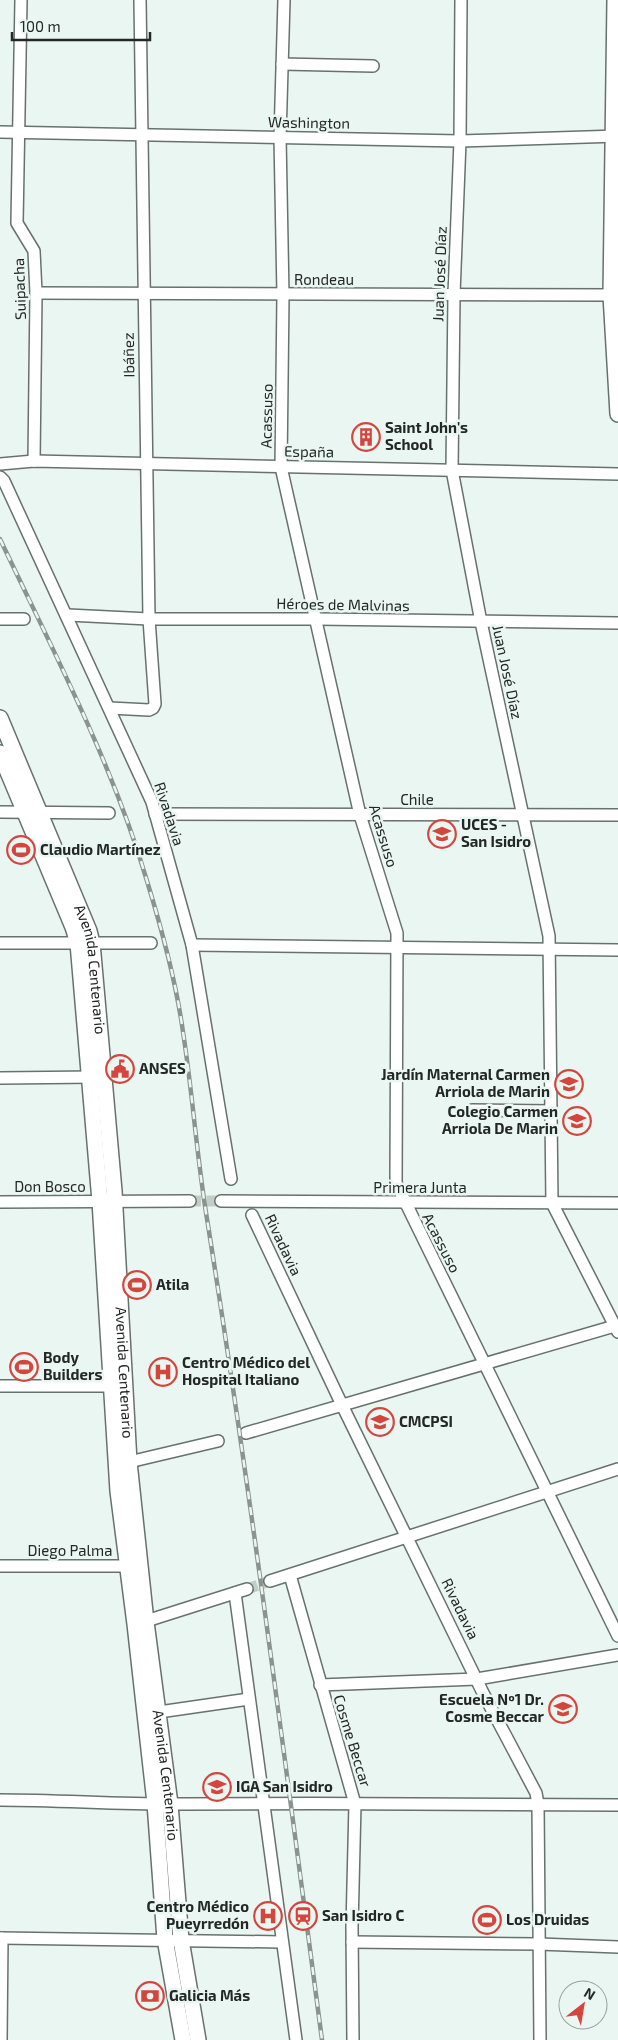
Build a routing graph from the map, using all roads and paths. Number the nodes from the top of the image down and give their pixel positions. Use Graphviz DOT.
graph roads {
  1 [pos="21,0"];
  2 [pos="140,0"];
  3 [pos="284,0"];
  4 [pos="461,0"];
  5 [pos="615,0"];
  6 [pos="282,64"];
  7 [pos="374,66"];
  8 [pos="0,132"];
  9 [pos="18,132"];
  10 [pos="140,134"];
  11 [pos="616,136"];
  12 [pos="280,137"];
  13 [pos="460,140"];
  14 [pos="36,294"];
  15 [pos="143,294"];
  16 [pos="283,294"];
  17 [pos="454,294"];
  18 [pos="611,295"];
  19 [pos="618,414"];
  20 [pos="34,462"];
  21 [pos="0,464"];
  22 [pos="146,464"];
  23 [pos="14,465"];
  24 [pos="281,467"];
  25 [pos="452,470"];
  26 [pos="618,474"];
  27 [pos="2,479"];
  28 [pos="68,615"];
  29 [pos="0,619"];
  30 [pos="149,619"];
  31 [pos="317,619"];
  32 [pos="24,620"];
  33 [pos="481,622"];
  34 [pos="618,623"];
  35 [pos="110,708"];
  36 [pos="0,718"];
  37 [pos="0,753"];
  38 [pos="0,812"];
  39 [pos="31,812"];
  40 [pos="109,813"];
  41 [pos="155,814"];
  42 [pos="360,815"];
  43 [pos="523,815"];
  44 [pos="618,815"];
  45 [pos="0,943"];
  46 [pos="85,943"];
  47 [pos="151,943"];
  48 [pos="192,945"];
  49 [pos="398,947"];
  50 [pos="550,950"];
  51 [pos="618,950"];
  52 [pos="96,1077"];
  53 [pos="0,1078"];
  54 [pos="472,1110"];
  55 [pos="552,1111"];
  56 [pos="231,1179"];
  57 [pos="108,1201"];
  58 [pos="221,1201"];
  59 [pos="0,1202"];
  60 [pos="190,1202"];
  61 [pos="404,1202"];
  62 [pos="618,1203"];
  63 [pos="552,1204"];
  64 [pos="252,1215"];
  65 [pos="617,1328"];
  66 [pos="485,1363"];
  67 [pos="0,1386"];
  68 [pos="117,1386"];
  69 [pos="342,1405"];
  70 [pos="246,1433"];
  71 [pos="218,1442"];
  72 [pos="129,1462"];
  73 [pos="618,1469"];
  74 [pos="548,1493"];
  75 [pos="408,1537"];
  76 [pos="0,1566"];
  77 [pos="134,1566"];
  78 [pos="290,1575"];
  79 [pos="270,1581"];
  80 [pos="247,1589"];
  81 [pos="235,1593"];
  82 [pos="141,1623"];
  83 [pos="618,1636"];
  84 [pos="618,1655"];
  85 [pos="477,1680"];
  86 [pos="320,1685"];
  87 [pos="249,1699"];
  88 [pos="158,1712"];
  89 [pos="0,1800"];
  90 [pos="263,1802"];
  91 [pos="163,1804"];
  92 [pos="355,1804"];
  93 [pos="538,1804"];
  94 [pos="618,1805"];
  95 [pos="1,1938"];
  96 [pos="166,1939"];
  97 [pos="181,1940"];
  98 [pos="282,1942"];
  99 [pos="352,1942"];
  100 [pos="539,1944"];
  101 [pos="618,1947"];
  102 [pos="1,2040"];
  103 [pos="182,2040"];
  104 [pos="198,2040"];
  105 [pos="296,2040"];
  106 [pos="353,2040"];
  107 [pos="540,2040"];
  1 -- 9 [label="street, Suipacha"];
  2 -- 10 [label="street, Ibáñez"];
  3 -- 6 [label="street, Acassuso"];
  4 -- 13 [label="street, Juan José Díaz"];
  5 -- 11 [label="main road"];
  6 -- 7 [label="street"];
  6 -- 12 [label="street, Acassuso"];
  8 -- 9 [label="street, Washington"];
  9 -- 10 [label="street, Washington"];
  9 -- 14 [label="street, Suipacha"];
  10 -- 12 [label="street, Washington"];
  10 -- 15 [label="street, Ibáñez"];
  11 -- 13 [label="street, Washington"];
  11 -- 18 [label="main road"];
  12 -- 13 [label="street, Washington"];
  12 -- 16 [label="street, Acassuso"];
  13 -- 17 [label="street, Juan José Díaz"];
  14 -- 15 [label="street, Rondeau"];
  14 -- 20 [label="street, Suipacha"];
  15 -- 16 [label="street, Rondeau"];
  15 -- 22 [label="street, Ibáñez"];
  16 -- 17 [label="street, Rondeau"];
  16 -- 24 [label="street, Acassuso"];
  17 -- 18 [label="street, Rondeau"];
  17 -- 25 [label="street, Juan José Díaz"];
  18 -- 19 [label="main road"];
  20 -- 22 [label="street, España"];
  20 -- 23 [label="street, España"];
  21 -- 23 [label="street, España"];
  22 -- 24 [label="street, España"];
  22 -- 30 [label="street, Ibáñez"];
  23 -- 27 [label="street, Rivadavia"];
  24 -- 25 [label="street, España"];
  24 -- 31 [label="street, Acassuso"];
  25 -- 26 [label="street, España"];
  25 -- 33 [label="street, Juan José Díaz"];
  27 -- 28 [label="street, Rivadavia"];
  28 -- 30 [label="street, Héroes de Malvinas"];
  28 -- 35 [label="street, Rivadavia"];
  29 -- 32 [label="street"];
  30 -- 31 [label="street, Héroes de Malvinas"];
  30 -- 35 [label="street, Ibáñez"];
  31 -- 33 [label="street, Héroes de Malvinas"];
  31 -- 42 [label="street, Acassuso"];
  33 -- 34 [label="street, Héroes de Malvinas"];
  33 -- 43 [label="street, Juan José Díaz"];
  35 -- 41 [label="street, Rivadavia"];
  36 -- 39 [label="main road, Avenida Centenario"];
  37 -- 39 [label="main road, Avenida Centenario"];
  38 -- 39 [label="street"];
  39 -- 40 [label="street"];
  39 -- 46 [label="main road, Avenida Centenario"];
  41 -- 42 [label="street, Chile"];
  41 -- 48 [label="street, Rivadavia"];
  42 -- 43 [label="street, Chile"];
  42 -- 49 [label="street, Acassuso"];
  43 -- 44 [label="street, Chile"];
  43 -- 50 [label="street, Juan José Díaz"];
  45 -- 46 [label="street"];
  46 -- 47 [label="street"];
  46 -- 52 [label="main road, Avenida Centenario"];
  48 -- 49 [label="street"];
  48 -- 56 [label="street, Rivadavia"];
  49 -- 50 [label="street"];
  49 -- 61 [label="street, Acassuso"];
  50 -- 51 [label="street"];
  50 -- 55 [label="street, Juan José Díaz"];
  52 -- 53 [label="street"];
  52 -- 57 [label="main road, Avenida Centenario"];
  54 -- 55 [label="street"];
  55 -- 63 [label="street, Juan José Díaz"];
  57 -- 59 [label="street, Don Bosco"];
  57 -- 60 [label="street"];
  57 -- 68 [label="main road, Avenida Centenario"];
  58 -- 61 [label="street, Primera Junta"];
  61 -- 63 [label="street, Primera Junta"];
  61 -- 66 [label="street, Acassuso"];
  62 -- 63 [label="street, Primera Junta"];
  63 -- 65 [label="street, Juan José Díaz"];
  64 -- 69 [label="street, Rivadavia"];
  65 -- 66 [label="street"];
  66 -- 69 [label="street"];
  66 -- 74 [label="street, Acassuso"];
  67 -- 68 [label="street"];
  68 -- 72 [label="main road, Avenida Centenario"];
  68 -- 77 [label="main road, Avenida Centenario"];
  69 -- 70 [label="street"];
  69 -- 75 [label="street, Rivadavia"];
  71 -- 72 [label="street"];
  72 -- 77 [label="main road, Avenida Centenario"];
  73 -- 74 [label="street"];
  74 -- 75 [label="street"];
  74 -- 83 [label="street, Acassuso"];
  75 -- 78 [label="street"];
  75 -- 85 [label="street, Rivadavia"];
  76 -- 77 [label="street, Diego Palma"];
  77 -- 82 [label="main road, Avenida Centenario"];
  78 -- 79 [label="street"];
  78 -- 86 [label="street, Cosme Beccar"];
  80 -- 81 [label="street"];
  81 -- 82 [label="street"];
  81 -- 87 [label="street"];
  82 -- 88 [label="main road, Avenida Centenario"];
  82 -- 91 [label="main road, Avenida Centenario"];
  84 -- 85 [label="street"];
  85 -- 86 [label="street"];
  85 -- 93 [label="street, Rivadavia"];
  86 -- 92 [label="street, Cosme Beccar"];
  87 -- 88 [label="street"];
  87 -- 90 [label="street"];
  88 -- 91 [label="main road, Avenida Centenario"];
  89 -- 91 [label="street"];
  90 -- 91 [label="street"];
  90 -- 92 [label="street"];
  90 -- 98 [label="street"];
  91 -- 96 [label="main road, Avenida Centenario"];
  91 -- 97 [label="main road, Avenida Centenario"];
  92 -- 93 [label="street"];
  92 -- 99 [label="street, Cosme Beccar"];
  93 -- 94 [label="street"];
  93 -- 100 [label="street, Rivadavia"];
  95 -- 96 [label="street"];
  95 -- 102 [label="street"];
  96 -- 97 [label="street"];
  96 -- 103 [label="main road, Avenida Centenario"];
  97 -- 98 [label="street"];
  97 -- 104 [label="main road, Avenida Centenario"];
  98 -- 105 [label="street"];
  99 -- 100 [label="street"];
  99 -- 106 [label="street, Cosme Beccar"];
  100 -- 101 [label="street"];
  100 -- 107 [label="street, Rivadavia"];
}
